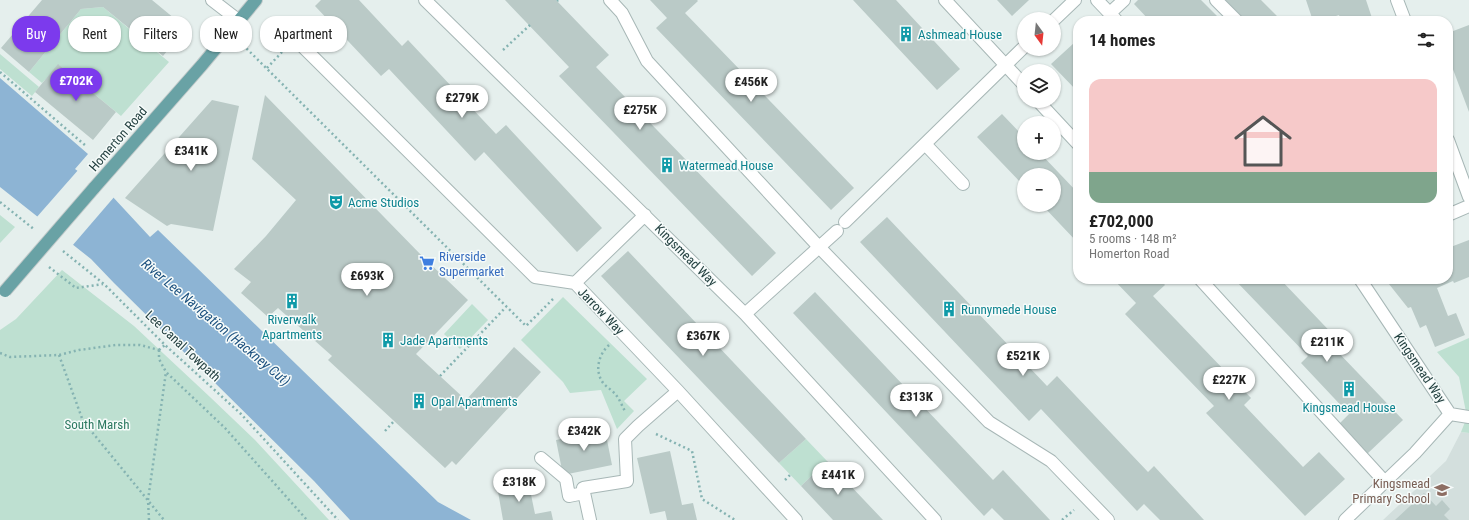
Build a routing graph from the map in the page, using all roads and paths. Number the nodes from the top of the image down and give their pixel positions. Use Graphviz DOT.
graph roads {
  1 [pos="212,0"];
  2 [pos="256,0"];
  3 [pos="425,0"];
  4 [pos="610,0"];
  5 [pos="945,0"];
  6 [pos="1075,0"];
  7 [pos="1097,0"];
  8 [pos="1124,0"];
  9 [pos="1216,0"];
  10 [pos="1397,0"];
  11 [pos="1061,13"];
  12 [pos="233,16"];
  13 [pos="242,16"];
  14 [pos="1113,16"];
  15 [pos="1115,16"];
  16 [pos="1231,16"];
  17 [pos="1402,16"];
  18 [pos="530,25"];
  19 [pos="212,52"];
  20 [pos="250,52"];
  21 [pos="308,52"];
  22 [pos="1017,53"];
  23 [pos="489,62"];
  24 [pos="1005,64"];
  25 [pos="0,72"];
  26 [pos="1017,77"];
  27 [pos="1045,108"];
  28 [pos="1073,139"];
  29 [pos="925,144"];
  30 [pos="86,146"];
  31 [pos="1453,154"];
  32 [pos="963,184"];
  33 [pos="1469,197"];
  34 [pos="0,202"];
  35 [pos="1469,206"];
  36 [pos="1453,213"];
  37 [pos="645,216"];
  38 [pos="845,222"];
  39 [pos="37,231"];
  40 [pos="836,231"];
  41 [pos="819,247"];
  42 [pos="61,250"];
  43 [pos="59,274"];
  44 [pos="575,283"];
  45 [pos="104,284"];
  46 [pos="1205,284"];
  47 [pos="1363,284"];
  48 [pos="2,293"];
  49 [pos="556,296"];
  50 [pos="506,306"];
  51 [pos="745,314"];
  52 [pos="612,342"];
  53 [pos="166,345"];
  54 [pos="159,350"];
  55 [pos="0,353"];
  56 [pos="59,355"];
  57 [pos="166,372"];
  58 [pos="440,376"];
  59 [pos="678,391"];
  60 [pos="1450,414"];
  61 [pos="1469,417"];
  62 [pos="394,421"];
  63 [pos="638,426"];
  64 [pos="385,431"];
  65 [pos="541,458"];
  66 [pos="1385,482"];
  67 [pos="584,493"];
  68 [pos="148,500"];
  69 [pos="149,520"];
  70 [pos="164,520"];
  71 [pos="306,520"];
  72 [pos="338,520"];
  73 [pos="590,520"];
  74 [pos="735,520"];
  75 [pos="796,520"];
  76 [pos="936,520"];
  77 [pos="1108,520"];
  78 [pos="1345,520"];
  1 -- 12 [label="street"];
  2 -- 13 [label="main road, Homerton Road"];
  3 -- 23 [label="street, Kingsmead Way"];
  4 -- 41 [label="street"];
  5 -- 24 [label="street"];
  6 -- 11 [label="street"];
  7 -- 14 [label="street"];
  8 -- 15 [label="street"];
  9 -- 16 [label="street"];
  10 -- 17 [label="street"];
  18 -- 23 [label="path"];
  19 -- 48 [label="main road, Homerton Road, bridge"];
  20 -- 50 [label="path"];
  21 -- 44 [label="street"];
  22 -- 24 [label="street"];
  23 -- 37 [label="street, Kingsmead Way"];
  24 -- 26 [label="street"];
  24 -- 29 [label="street"];
  25 -- 30 [label="path"];
  27 -- 28 [label="street"];
  29 -- 32 [label="street"];
  29 -- 38 [label="street"];
  31 -- 33 [label="street"];
  34 -- 39 [label="path"];
  35 -- 36 [label="street"];
  37 -- 44 [label="street, Jarrow Way"];
  37 -- 51 [label="street, Kingsmead Way"];
  40 -- 41 [label="street"];
  41 -- 51 [label="street"];
  41 -- 77 [label="street"];
  42 -- 45 [label="path, Lee Canal Towpath"];
  43 -- 45 [label="path"];
  44 -- 59 [label="street, Jarrow Way"];
  45 -- 53 [label="path, Lee Canal Towpath"];
  46 -- 66 [label="street"];
  47 -- 60 [label="street, Kingsmead Way"];
  49 -- 50 [label="path"];
  50 -- 58 [label="path"];
  51 -- 76 [label="street, Kingsmead Way"];
  52 -- 63 [label="path"];
  53 -- 54 [label="path"];
  53 -- 72 [label="path, Lee Canal Towpath"];
  54 -- 56 [label="path"];
  54 -- 57 [label="path"];
  55 -- 56 [label="path"];
  56 -- 68 [label="path"];
  57 -- 68 [label="path"];
  57 -- 71 [label="path"];
  59 -- 63 [label="street"];
  59 -- 75 [label="street, Jarrow Way"];
  60 -- 61 [label="street"];
  60 -- 66 [label="street, Kingsmead Way"];
  62 -- 64 [label="path"];
  63 -- 67 [label="street"];
  63 -- 74 [label="path"];
  65 -- 67 [label="street"];
  66 -- 78 [label="street, Kingsmead Way"];
  67 -- 73 [label="street"];
  68 -- 69 [label="path"];
  68 -- 70 [label="path"];
}
